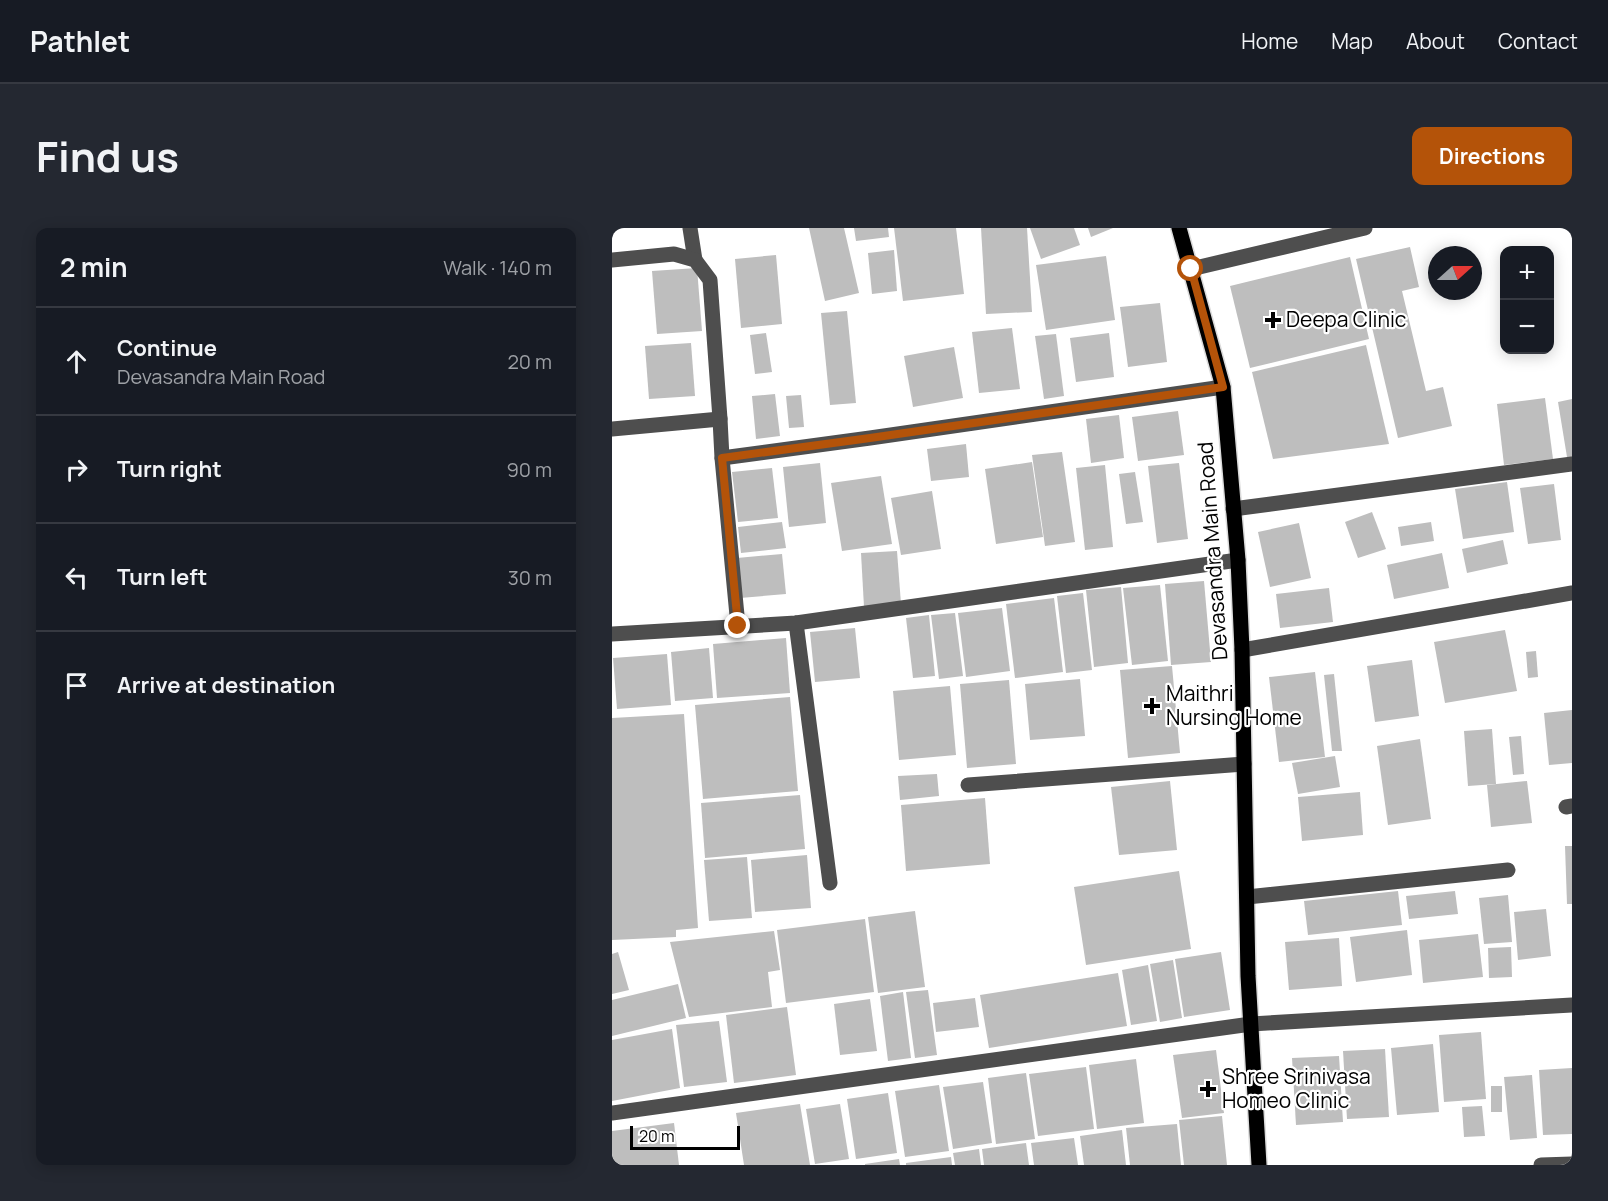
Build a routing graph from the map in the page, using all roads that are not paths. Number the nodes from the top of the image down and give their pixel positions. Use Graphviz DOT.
graph roads {
  1 [pos="690,228"];
  2 [pos="1179,228"];
  3 [pos="1365,228"];
  4 [pos="612,260"];
  5 [pos="695,260"];
  6 [pos="1191,269"];
  7 [pos="1223,387"];
  8 [pos="720,419"];
  9 [pos="612,429"];
  10 [pos="722,458"];
  11 [pos="1572,464"];
  12 [pos="1233,509"];
  13 [pos="1238,560"];
  14 [pos="1572,593"];
  15 [pos="796,623"];
  16 [pos="738,626"];
  17 [pos="612,634"];
  18 [pos="1242,650"];
  19 [pos="1244,764"];
  20 [pos="968,785"];
  21 [pos="1508,870"];
  22 [pos="830,883"];
  23 [pos="1247,897"];
  24 [pos="1572,1005"];
  25 [pos="1251,1024"];
  26 [pos="612,1113"];
  27 [pos="1572,1164"];
  28 [pos="1259,1165"];
  29 [pos="1541,1165"];
  1 -- 5 [label="street"];
  2 -- 6 [label="main road, Devasandra Main Road"];
  3 -- 6 [label="street"];
  4 -- 5 [label="street"];
  5 -- 8 [label="street"];
  6 -- 7 [label="main road, Devasandra Main Road"];
  7 -- 10 [label="street"];
  7 -- 12 [label="main road, Devasandra Main Road"];
  8 -- 9 [label="street"];
  8 -- 10 [label="street"];
  10 -- 16 [label="street"];
  11 -- 12 [label="street"];
  12 -- 13 [label="main road, Devasandra Main Road"];
  13 -- 15 [label="street"];
  13 -- 18 [label="main road, Devasandra Main Road"];
  14 -- 18 [label="street"];
  15 -- 16 [label="street"];
  15 -- 22 [label="street"];
  16 -- 17 [label="street"];
  18 -- 19 [label="main road, Devasandra Main Road"];
  19 -- 20 [label="street"];
  19 -- 23 [label="main road, Devasandra Main Road"];
  21 -- 23 [label="street"];
  23 -- 25 [label="main road, Devasandra Main Road"];
  24 -- 25 [label="street"];
  25 -- 26 [label="street"];
  25 -- 28 [label="main road, Devasandra Main Road"];
  27 -- 29 [label="street"];
}
